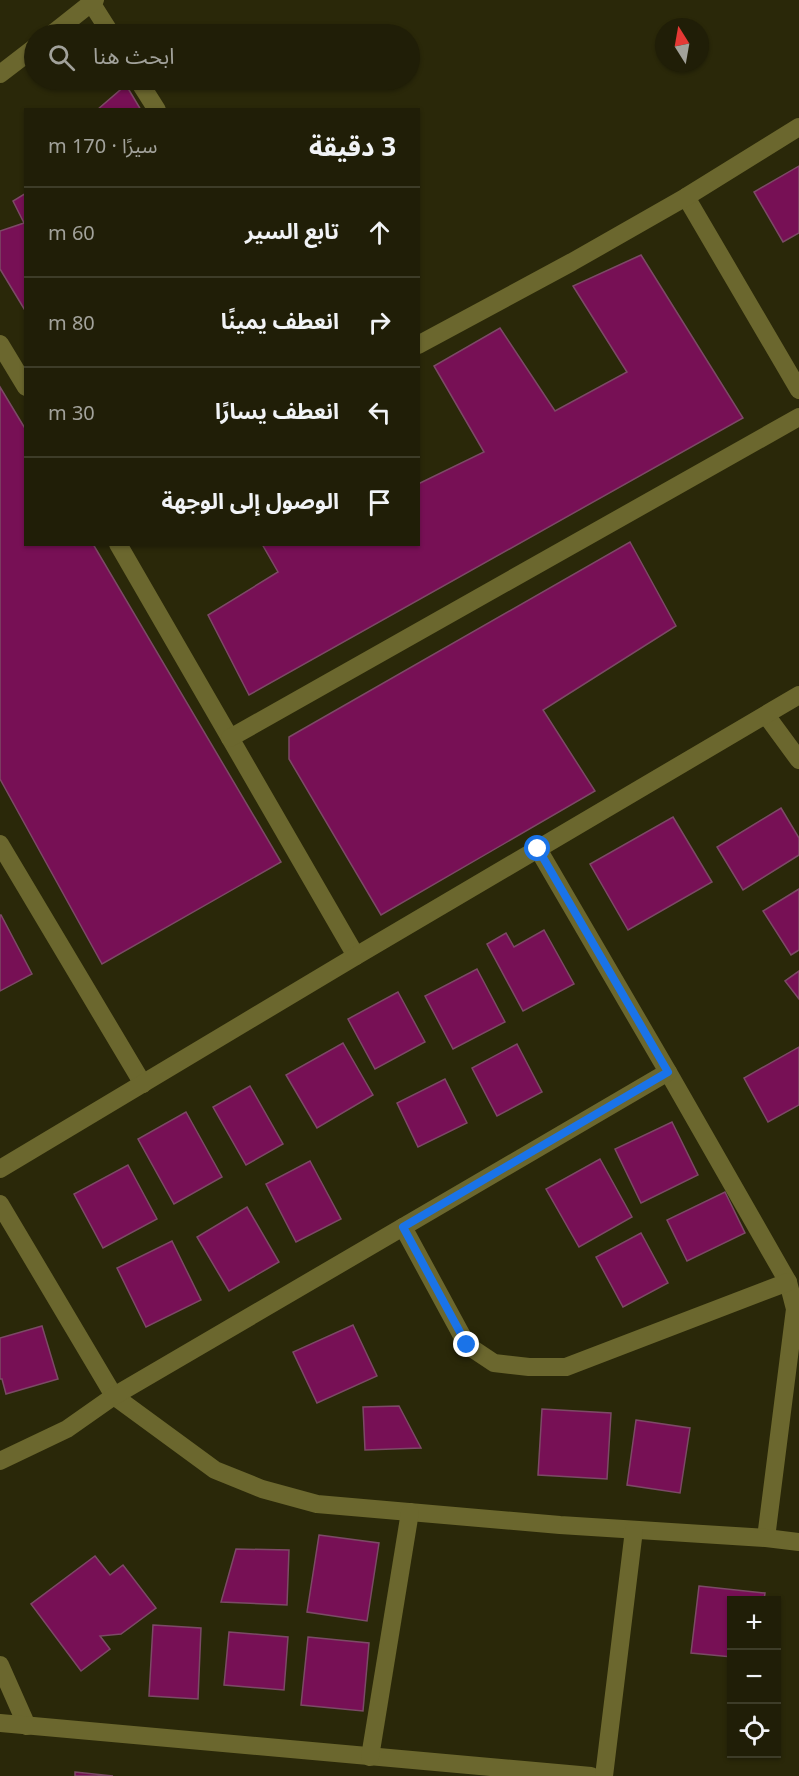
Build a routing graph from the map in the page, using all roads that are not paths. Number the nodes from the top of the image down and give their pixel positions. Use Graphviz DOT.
graph roads {
  1 [pos="94,2"];
  2 [pos="65,24"];
  3 [pos="106,24"];
  4 [pos="24,56"];
  5 [pos="0,74"];
  6 [pos="144,90"];
  7 [pos="156,108"];
  8 [pos="799,127"];
  9 [pos="686,197"];
  10 [pos="0,344"];
  11 [pos="420,344"];
  12 [pos="24,384"];
  13 [pos="799,390"];
  14 [pos="799,417"];
  15 [pos="119,546"];
  16 [pos="799,695"];
  17 [pos="765,715"];
  18 [pos="230,738"];
  19 [pos="799,760"];
  20 [pos="0,844"];
  21 [pos="538,849"];
  22 [pos="6,866"];
  23 [pos="356,956"];
  24 [pos="668,1072"];
  25 [pos="143,1084"];
  26 [pos="0,1168"];
  27 [pos="0,1204"];
  28 [pos="403,1227"];
  29 [pos="788,1282"];
  30 [pos="797,1309"];
  31 [pos="114,1396"];
  32 [pos="0,1461"];
  33 [pos="410,1512"];
  34 [pos="634,1530"];
  35 [pos="766,1538"];
  36 [pos="799,1542"];
  37 [pos="0,1665"];
  38 [pos="0,1723"];
  39 [pos="27,1726"];
  40 [pos="370,1757"];
  41 [pos="591,1776"];
  42 [pos="604,1776"];
  1 -- 2 [label="street"];
  1 -- 3 [label="street"];
  4 -- 5 [label="street"];
  6 -- 7 [label="street"];
  8 -- 9 [label="street"];
  9 -- 11 [label="street"];
  9 -- 13 [label="street"];
  10 -- 12 [label="street"];
  14 -- 18 [label="street"];
  15 -- 18 [label="street"];
  16 -- 17 [label="street"];
  17 -- 19 [label="street"];
  17 -- 21 [label="street"];
  18 -- 23 [label="street"];
  20 -- 22 [label="street"];
  21 -- 23 [label="street"];
  21 -- 24 [label="street"];
  22 -- 25 [label="street"];
  23 -- 25 [label="street"];
  24 -- 28 [label="street"];
  24 -- 29 [label="street"];
  25 -- 26 [label="street"];
  27 -- 31 [label="street"];
  28 -- 29 [label="street"];
  28 -- 31 [label="street"];
  29 -- 30 [label="street"];
  30 -- 35 [label="street"];
  31 -- 32 [label="street"];
  31 -- 33 [label="street"];
  33 -- 34 [label="street"];
  33 -- 40 [label="street"];
  34 -- 35 [label="street"];
  34 -- 42 [label="street"];
  35 -- 36 [label="street"];
  37 -- 39 [label="street"];
  38 -- 39 [label="street"];
  39 -- 40 [label="street"];
  40 -- 41 [label="street"];
}
